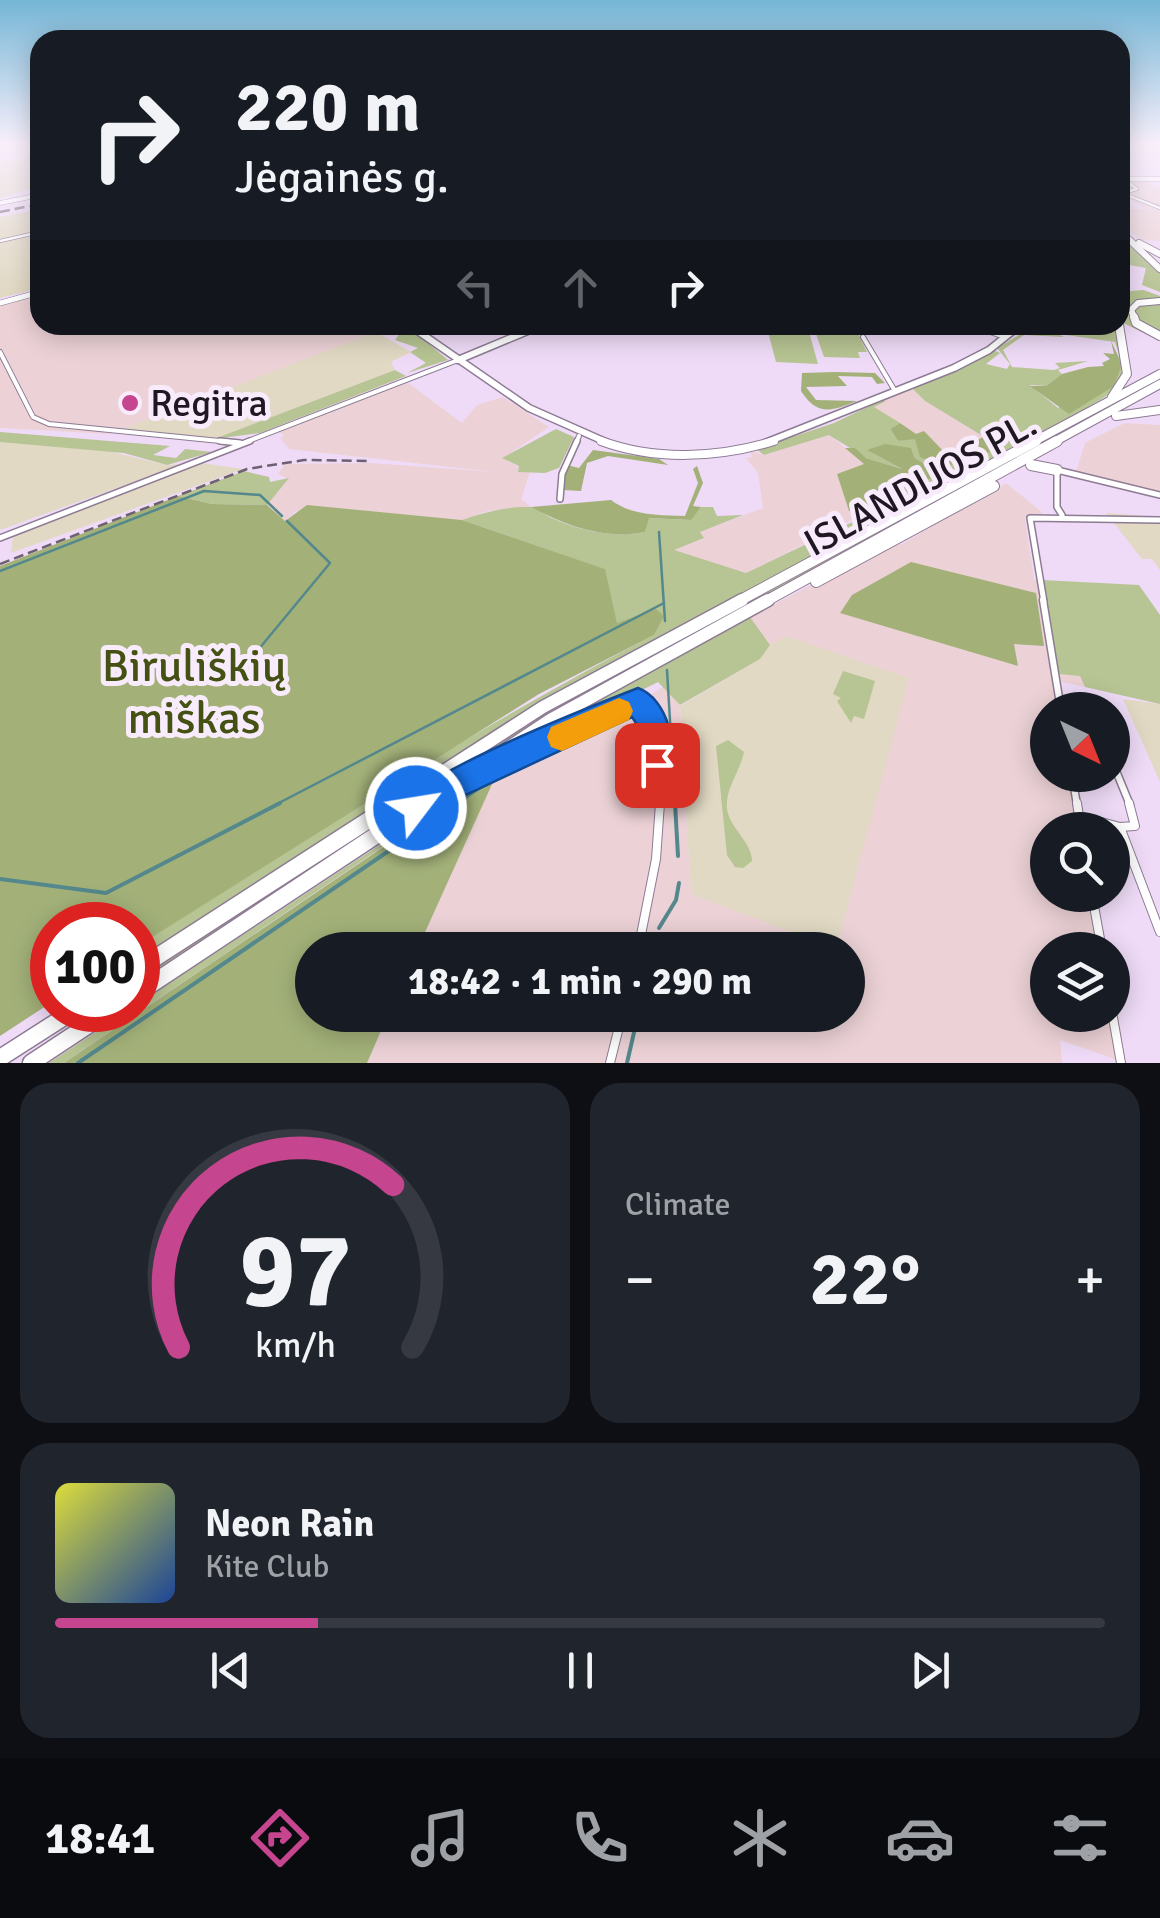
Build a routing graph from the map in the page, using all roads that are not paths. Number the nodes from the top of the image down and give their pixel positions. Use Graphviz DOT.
graph roads {
  1 [pos="30,196"];
  2 [pos="1130,196"];
  3 [pos="0,202"];
  4 [pos="1160,208"];
  5 [pos="30,234"];
  6 [pos="1130,238"];
  7 [pos="1130,239"];
  8 [pos="0,241"];
  9 [pos="1160,254"];
  10 [pos="1160,267"];
  11 [pos="30,293"];
  12 [pos="0,301"];
  13 [pos="1160,301"];
  14 [pos="424,335"];
  15 [pos="518,335"];
  16 [pos="998,335"];
  17 [pos="1009,335"];
  18 [pos="1121,335"];
  19 [pos="1160,336"];
  20 [pos="863,337"];
  21 [pos="1006,338"];
  22 [pos="0,352"];
  23 [pos="458,360"];
  24 [pos="1160,374"];
  25 [pos="1160,384"];
  26 [pos="895,391"];
  27 [pos="1143,393"];
  28 [pos="1104,404"];
  29 [pos="1160,410"];
  30 [pos="1116,416"];
  31 [pos="579,436"];
  32 [pos="240,443"];
  33 [pos="1046,457"];
  34 [pos="1031,466"];
  35 [pos="1057,470"];
  36 [pos="1160,495"];
  37 [pos="560,500"];
  38 [pos="1062,514"];
  39 [pos="1160,520"];
  40 [pos="0,538"];
  41 [pos="757,600"];
  42 [pos="1057,692"];
  43 [pos="638,701"];
  44 [pos="448,787"];
  45 [pos="1125,792"];
  46 [pos="1130,827"];
  47 [pos="1130,854"];
  48 [pos="642,932"];
  49 [pos="1160,932"];
  50 [pos="160,956"];
  51 [pos="160,978"];
  52 [pos="41,1032"];
  53 [pos="78,1032"];
  54 [pos="618,1032"];
  55 [pos="1116,1032"];
  56 [pos="0,1058"];
  57 [pos="31,1063"];
  58 [pos="610,1063"];
  59 [pos="1121,1063"];
  1 -- 3 [label="street"];
  2 -- 4 [label="street"];
  5 -- 8 [label="street"];
  6 -- 9 [label="highway"];
  6 -- 10 [label="highway"];
  7 -- 10 [label="highway"];
  11 -- 12 [label="main road"];
  13 -- 19 [label="highway"];
  14 -- 23 [label="street"];
  15 -- 23 [label="street"];
  16 -- 21 [label="street"];
  17 -- 21 [label="street"];
  18 -- 28 [label="highway"];
  20 -- 26 [label="street"];
  21 -- 26 [label="street"];
  22 -- 32 [label="street"];
  23 -- 31 [label="street"];
  23 -- 32 [label="street"];
  24 -- 28 [label="highway, ISLANDIJOS PL."];
  25 -- 27 [label="highway, ISLANDIJOS PL."];
  26 -- 31 [label="street"];
  27 -- 30 [label="highway"];
  27 -- 41 [label="highway, ISLANDIJOS PL."];
  28 -- 41 [label="highway, ISLANDIJOS PL."];
  29 -- 30 [label="highway"];
  30 -- 33 [label="highway"];
  31 -- 37 [label="street"];
  32 -- 40 [label="street"];
  33 -- 34 [label="highway"];
  33 -- 35 [label="highway"];
  34 -- 35 [label="highway"];
  34 -- 41 [label="highway"];
  35 -- 36 [label="street"];
  35 -- 38 [label="street"];
  38 -- 39 [label="street"];
  38 -- 42 [label="street"];
  41 -- 44 [label="highway, ISLANDIJOS PL."];
  41 -- 50 [label="highway"];
  43 -- 44 [label="highway"];
  43 -- 48 [label="street"];
  44 -- 51 [label="highway"];
  45 -- 46 [label="street"];
  47 -- 49 [label="street"];
  52 -- 56 [label="highway"];
  53 -- 57 [label="highway"];
  54 -- 58 [label="street"];
  55 -- 59 [label="street"];
}
